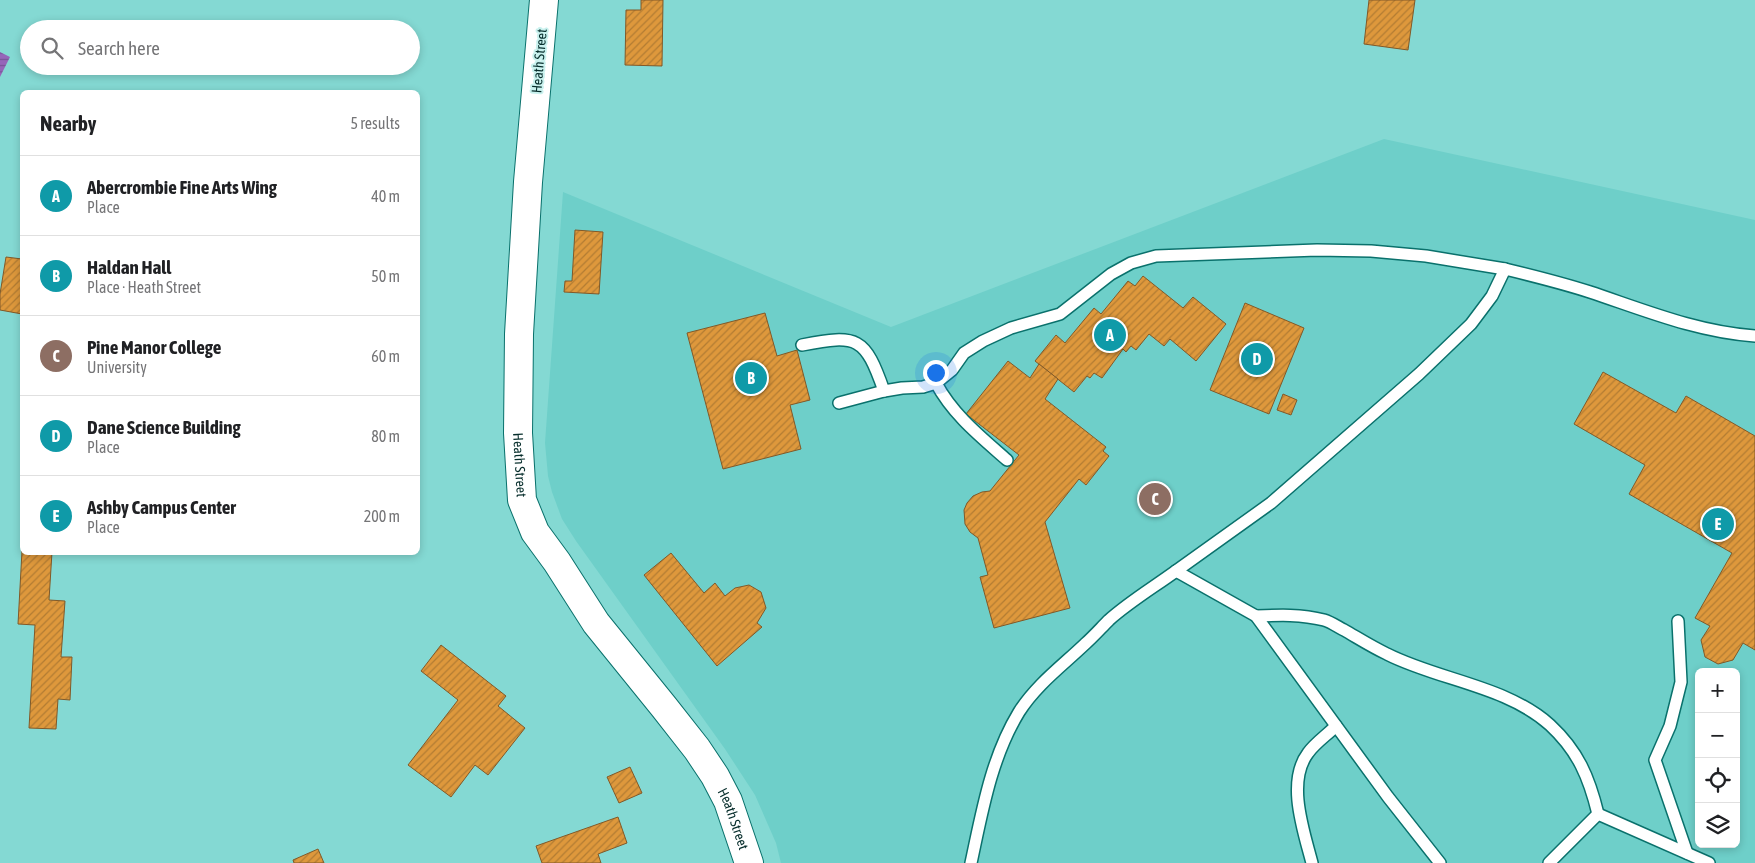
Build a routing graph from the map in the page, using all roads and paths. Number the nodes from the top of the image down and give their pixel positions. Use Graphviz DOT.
graph roads {
  1 [pos="544,0"];
  2 [pos="1505,269"];
  3 [pos="1755,336"];
  4 [pos="802,345"];
  5 [pos="936,383"];
  6 [pos="884,391"];
  7 [pos="839,403"];
  8 [pos="1007,460"];
  9 [pos="1176,571"];
  10 [pos="1256,616"];
  11 [pos="1678,621"];
  12 [pos="1336,726"];
  13 [pos="1598,814"];
  14 [pos="1687,853"];
  15 [pos="749,863"];
  16 [pos="971,863"];
  17 [pos="1312,863"];
  18 [pos="1440,863"];
  19 [pos="1549,863"];
  20 [pos="1709,863"];
  1 -- 15 [label="street, Heath Street"];
  2 -- 3 [label="lane"];
  2 -- 5 [label="lane"];
  2 -- 9 [label="lane"];
  4 -- 6 [label="lane"];
  5 -- 6 [label="lane"];
  5 -- 8 [label="lane"];
  6 -- 7 [label="lane"];
  9 -- 10 [label="lane"];
  9 -- 16 [label="lane"];
  10 -- 12 [label="lane"];
  10 -- 13 [label="lane"];
  11 -- 14 [label="lane"];
  12 -- 17 [label="lane"];
  12 -- 18 [label="lane"];
  13 -- 14 [label="lane"];
  13 -- 19 [label="lane"];
  14 -- 20 [label="lane"];
}
